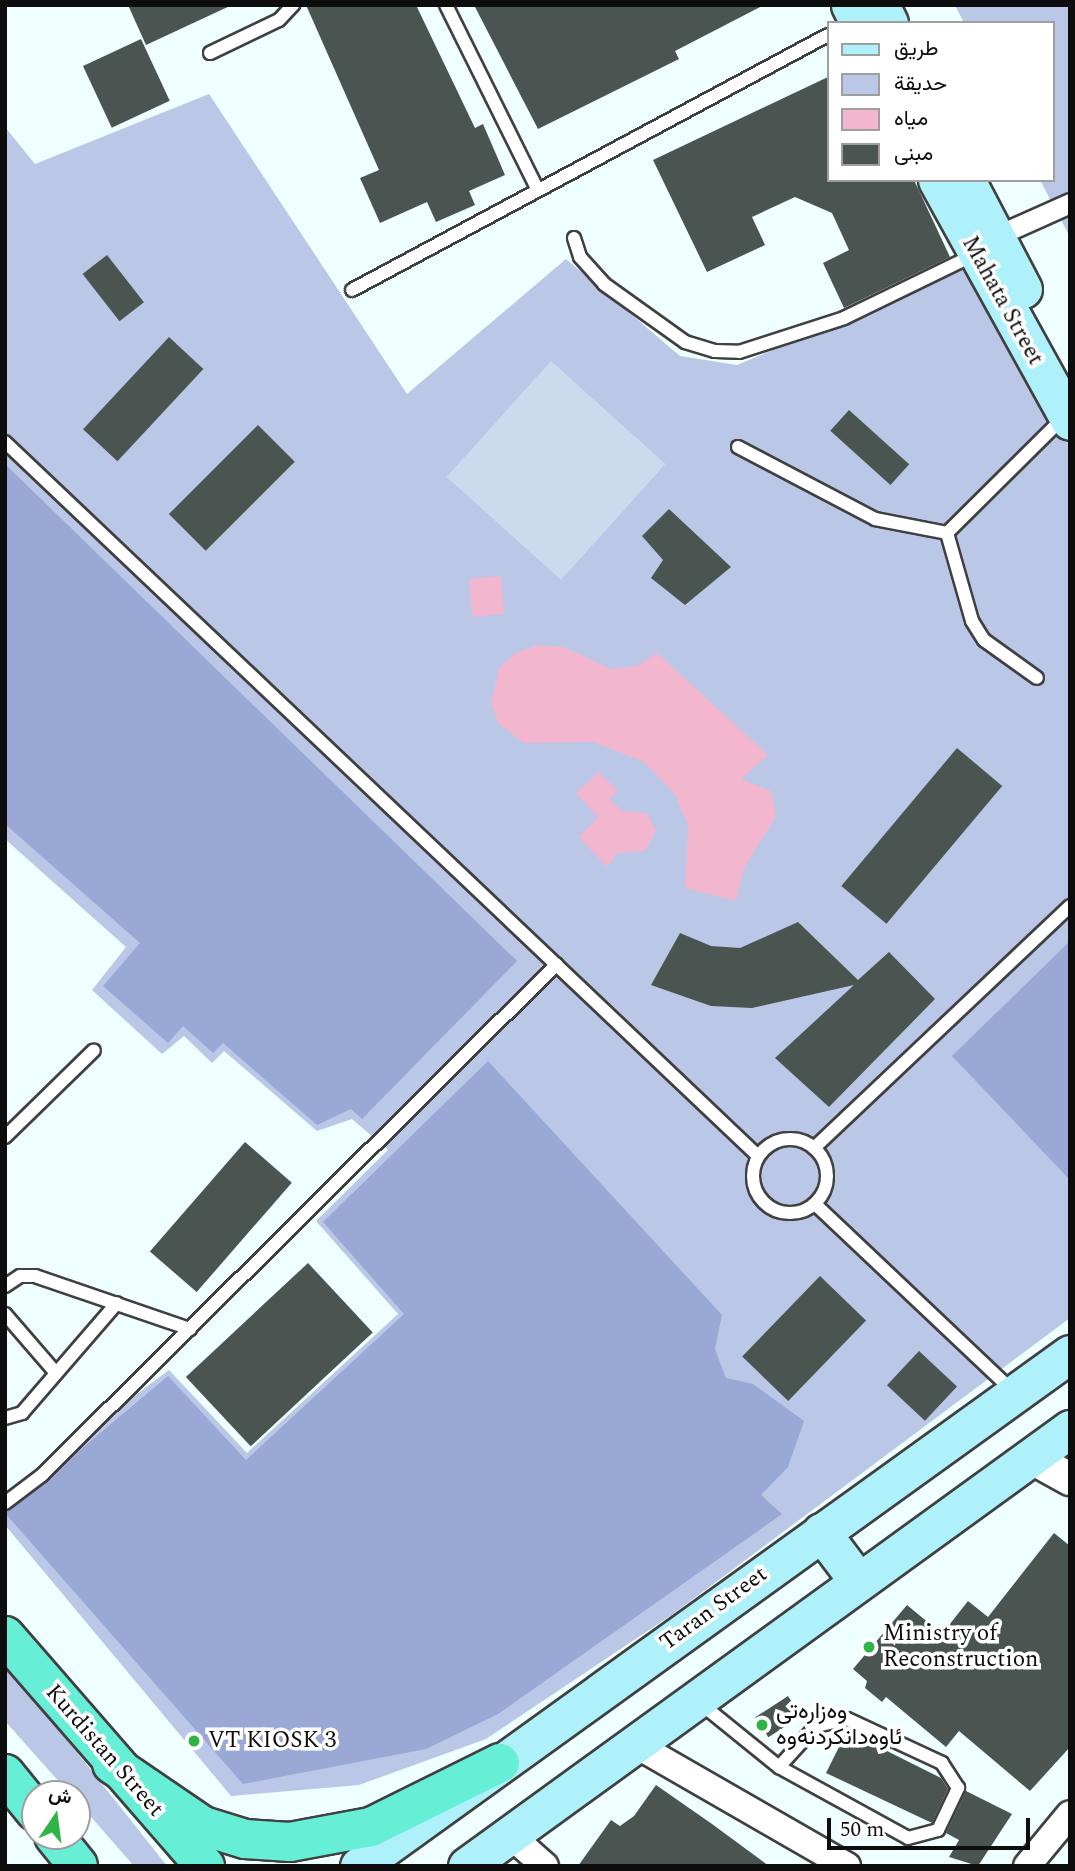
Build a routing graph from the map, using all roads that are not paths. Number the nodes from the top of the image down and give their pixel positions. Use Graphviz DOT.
graph roads {
  1 [pos="293,5"];
  2 [pos="446,5"];
  3 [pos="827,36"];
  4 [pos="210,53"];
  5 [pos="938,182"];
  6 [pos="967,182"];
  7 [pos="537,188"];
  8 [pos="1070,203"];
  9 [pos="574,238"];
  10 [pos="984,246"];
  11 [pos="352,289"];
  12 [pos="1070,373"];
  13 [pos="1068,418"];
  14 [pos="5,442"];
  15 [pos="738,447"];
  16 [pos="947,533"];
  17 [pos="1037,678"];
  18 [pos="1070,906"];
  19 [pos="558,964"];
  20 [pos="94,1050"];
  21 [pos="5,1137"];
  22 [pos="814,1148"];
  23 [pos="758,1156"];
  24 [pos="815,1204"];
  25 [pos="5,1286"];
  26 [pos="117,1303"];
  27 [pos="5,1314"];
  28 [pos="190,1329"];
  29 [pos="1070,1354"];
  30 [pos="55,1372"];
  31 [pos="1015,1393"];
  32 [pos="5,1418"];
  33 [pos="1070,1429"];
  34 [pos="1030,1457"];
  35 [pos="1070,1479"];
  36 [pos="5,1503"];
  37 [pos="821,1532"];
  38 [pos="858,1581"];
  39 [pos="5,1636"];
  40 [pos="695,1698"];
  41 [pos="633,1743"];
  42 [pos="500,1763"];
  43 [pos="113,1764"];
  44 [pos="779,1767"];
  45 [pos="5,1774"];
  46 [pos="21,1794"];
  47 [pos="1070,1814"];
  48 [pos="509,1834"];
  49 [pos="65,1850"];
  50 [pos="78,1866"];
  51 [pos="205,1866"];
  52 [pos="359,1866"];
  53 [pos="467,1866"];
  54 [pos="545,1866"];
  55 [pos="848,1866"];
  56 [pos="1027,1866"];
  1 -- 4 [label="lane"];
  2 -- 7 [label="lane"];
  3 -- 7 [label="lane"];
  5 -- 10 [label="main road, Mahata Street"];
  6 -- 10 [label="main road, Mahata Street"];
  7 -- 11 [label="lane"];
  8 -- 10 [label="street"];
  9 -- 10 [label="lane"];
  10 -- 12 [label="main road, Mahata Street"];
  10 -- 13 [label="main road, Mahata Street"];
  13 -- 16 [label="lane"];
  14 -- 19 [label="lane"];
  15 -- 16 [label="lane"];
  16 -- 17 [label="lane"];
  18 -- 22 [label="lane"];
  19 -- 23 [label="lane"];
  19 -- 28 [label="lane"];
  20 -- 21 [label="lane"];
  22 -- 23 [label="lane"];
  22 -- 24 [label="lane"];
  23 -- 24 [label="lane"];
  24 -- 31 [label="lane"];
  25 -- 26 [label="lane"];
  26 -- 28 [label="lane"];
  26 -- 30 [label="lane"];
  27 -- 30 [label="lane"];
  28 -- 36 [label="lane"];
  29 -- 31 [label="main road, Taran Street"];
  30 -- 32 [label="lane"];
  31 -- 37 [label="main road, Taran Street"];
  33 -- 34 [label="main road"];
  34 -- 35 [label="street"];
  34 -- 38 [label="main road"];
  37 -- 38 [label="main road"];
  37 -- 42 [label="main road, Taran Street"];
  38 -- 40 [label="main road"];
  39 -- 43 [label="highway, Kurdistan Street"];
  40 -- 41 [label="main road"];
  40 -- 44 [label="lane"];
  41 -- 48 [label="main road"];
  41 -- 55 [label="street"];
  42 -- 43 [label="highway"];
  42 -- 52 [label="main road, Taran Street"];
  43 -- 51 [label="highway, Kurdistan Street"];
  44 -- 44 [label="lane"];
  45 -- 46 [label="highway"];
  47 -- 56 [label="street"];
  48 -- 53 [label="main road"];
  48 -- 54 [label="street"];
  49 -- 50 [label="highway"];
}
